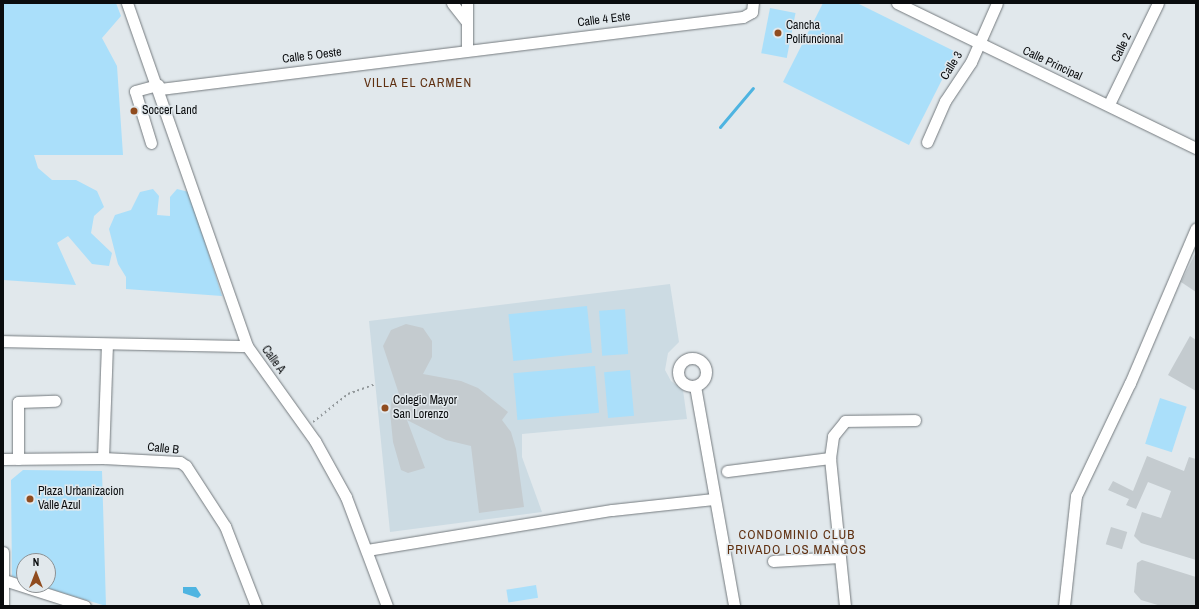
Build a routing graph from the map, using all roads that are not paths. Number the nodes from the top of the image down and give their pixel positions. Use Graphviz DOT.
graph roads {
  1 [pos="127,3"];
  2 [pos="452,3"];
  3 [pos="467,3"];
  4 [pos="753,3"];
  5 [pos="897,3"];
  6 [pos="997,3"];
  7 [pos="1158,3"];
  8 [pos="466,21"];
  9 [pos="979,44"];
  10 [pos="467,49"];
  11 [pos="159,87"];
  12 [pos="1109,104"];
  13 [pos="151,142"];
  14 [pos="927,142"];
  15 [pos="1196,148"];
  16 [pos="1196,228"];
  17 [pos="3,341"];
  18 [pos="107,344"];
  19 [pos="247,346"];
  20 [pos="695,386"];
  21 [pos="55,401"];
  22 [pos="915,420"];
  23 [pos="3,458"];
  24 [pos="102,458"];
  25 [pos="830,458"];
  26 [pos="18,459"];
  27 [pos="727,471"];
  28 [pos="713,499"];
  29 [pos="367,550"];
  30 [pos="3,552"];
  31 [pos="840,557"];
  32 [pos="773,561"];
  33 [pos="4,580"];
  34 [pos="4,606"];
  35 [pos="85,606"];
  36 [pos="256,606"];
  37 [pos="387,606"];
  38 [pos="734,606"];
  39 [pos="845,606"];
  40 [pos="1064,606"];
  1 -- 11 [label="street"];
  2 -- 8 [label="street"];
  3 -- 8 [label="street"];
  4 -- 10 [label="street, Calle 4 Este"];
  5 -- 9 [label="street, Calle Principal"];
  6 -- 9 [label="street, Calle 3"];
  7 -- 12 [label="street, Calle 2"];
  8 -- 10 [label="street"];
  9 -- 12 [label="street, Calle Principal"];
  9 -- 14 [label="street, Calle 3"];
  10 -- 11 [label="street, Calle 5 Oeste"];
  11 -- 13 [label="street, Calle 5 Oeste"];
  11 -- 19 [label="street"];
  12 -- 15 [label="street, Calle Principal"];
  16 -- 40 [label="street"];
  17 -- 18 [label="street, Calle A"];
  18 -- 19 [label="street, Calle A"];
  18 -- 24 [label="street"];
  19 -- 29 [label="street, Calle A"];
  20 -- 28 [label="street"];
  21 -- 26 [label="street"];
  22 -- 25 [label="street"];
  23 -- 26 [label="street, Calle B"];
  24 -- 26 [label="street, Calle B"];
  24 -- 36 [label="street, Calle B"];
  25 -- 27 [label="street"];
  25 -- 31 [label="street"];
  28 -- 29 [label="street"];
  28 -- 38 [label="street"];
  29 -- 37 [label="street, Calle A"];
  30 -- 33 [label="street"];
  31 -- 32 [label="street"];
  31 -- 39 [label="street"];
  33 -- 34 [label="street"];
  33 -- 35 [label="street"];
}
